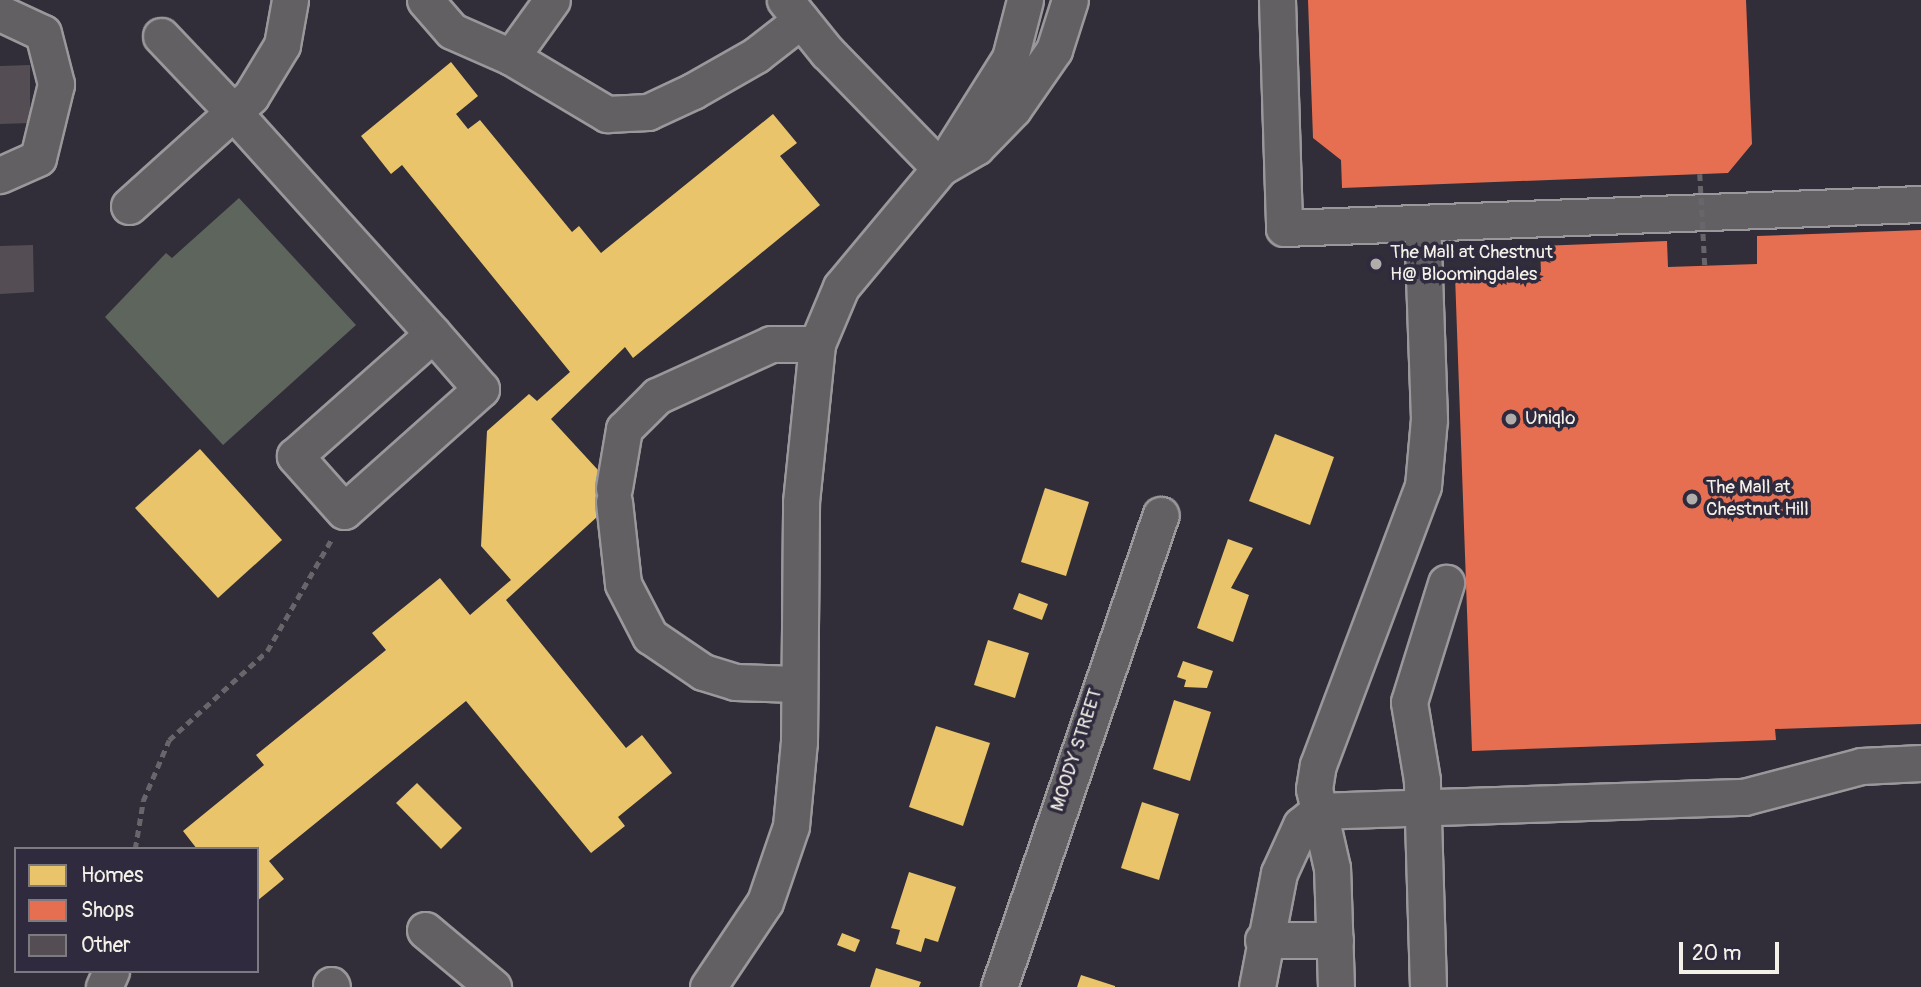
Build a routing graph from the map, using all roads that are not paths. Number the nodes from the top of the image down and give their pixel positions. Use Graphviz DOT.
graph roads {
  1 [pos="290,0"];
  2 [pos="425,0"];
  3 [pos="552,0"];
  4 [pos="1025,0"];
  5 [pos="1070,0"];
  6 [pos="1277,0"];
  7 [pos="793,10"];
  8 [pos="0,13"];
  9 [pos="162,36"];
  10 [pos="511,57"];
  11 [pos="235,114"];
  12 [pos="940,167"];
  13 [pos="0,175"];
  14 [pos="1921,204"];
  15 [pos="129,206"];
  16 [pos="1422,222"];
  17 [pos="433,334"];
  18 [pos="817,344"];
  19 [pos="1161,515"];
  20 [pos="1446,583"];
  21 [pos="797,684"];
  22 [pos="1921,764"];
  23 [pos="1422,807"];
  24 [pos="1318,811"];
  25 [pos="425,930"];
  26 [pos="1263,940"];
  27 [pos="1335,940"];
  28 [pos="493,987"];
  29 [pos="708,987"];
  30 [pos="999,987"];
  31 [pos="1257,987"];
  32 [pos="1336,987"];
  33 [pos="1429,987"];
  1 -- 11 [label="street"];
  2 -- 10 [label="street"];
  3 -- 10 [label="street"];
  4 -- 12 [label="street"];
  5 -- 12 [label="street"];
  6 -- 16 [label="street"];
  7 -- 10 [label="street"];
  7 -- 12 [label="street"];
  8 -- 13 [label="street"];
  9 -- 11 [label="street"];
  11 -- 15 [label="street"];
  11 -- 17 [label="street"];
  12 -- 18 [label="street"];
  14 -- 16 [label="street"];
  16 -- 24 [label="street"];
  17 -- 17 [label="street"];
  18 -- 21 [label="street"];
  18 -- 21 [label="street"];
  19 -- 30 [label="street, MOODY STREET"];
  20 -- 23 [label="street"];
  21 -- 29 [label="street"];
  22 -- 23 [label="street"];
  23 -- 24 [label="street"];
  23 -- 33 [label="street"];
  24 -- 26 [label="street"];
  24 -- 27 [label="street"];
  25 -- 28 [label="street"];
  26 -- 27 [label="street"];
  26 -- 31 [label="street"];
  27 -- 32 [label="street"];
}
